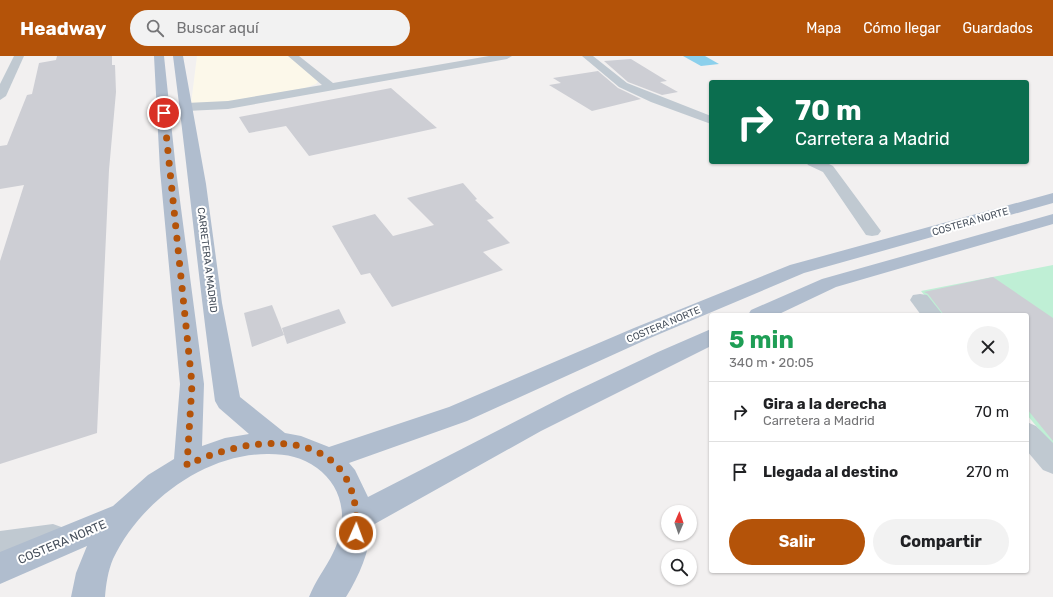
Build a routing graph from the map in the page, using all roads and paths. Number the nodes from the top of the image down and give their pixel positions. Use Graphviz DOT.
graph roads {
  1 [pos="19,56"];
  2 [pos="159,56"];
  3 [pos="178,56"];
  4 [pos="293,56"];
  5 [pos="506,56"];
  6 [pos="587,56"];
  7 [pos="421,62"];
  8 [pos="408,73"];
  9 [pos="327,83"];
  10 [pos="0,96"];
  11 [pos="187,114"];
  12 [pos="709,119"];
  13 [pos="817,164"];
  14 [pos="1053,198"];
  15 [pos="1053,219"];
  16 [pos="872,232"];
  17 [pos="763,313"];
  18 [pos="709,338"];
  19 [pos="1029,435"];
  20 [pos="277,442"];
  21 [pos="328,459"];
  22 [pos="1053,462"];
  23 [pos="187,465"];
  24 [pos="124,516"];
  25 [pos="357,518"];
  26 [pos="83,533"];
  27 [pos="0,546"];
  28 [pos="0,568"];
  29 [pos="88,597"];
  30 [pos="326,597"];
  1 -- 10 [label="street"];
  2 -- 23 [label="main road"];
  3 -- 11 [label="main road, CARRETERA A MADRID"];
  4 -- 9 [label="street"];
  5 -- 8 [label="street"];
  6 -- 12 [label="street"];
  7 -- 8 [label="street"];
  8 -- 9 [label="street"];
  9 -- 11 [label="street"];
  11 -- 20 [label="main road, CARRETERA A MADRID"];
  13 -- 16 [label="street"];
  14 -- 21 [label="main road, COSTERA NORTE"];
  15 -- 17 [label="main road"];
  18 -- 25 [label="main road"];
  19 -- 22 [label="street"];
  20 -- 21 [label="main road"];
  20 -- 23 [label="main road"];
  21 -- 25 [label="main road"];
  23 -- 24 [label="main road"];
  24 -- 26 [label="main road, COSTERA NORTE"];
  24 -- 29 [label="main road"];
  25 -- 30 [label="main road"];
  26 -- 27 [label="street"];
  26 -- 28 [label="main road, COSTERA NORTE"];
}
